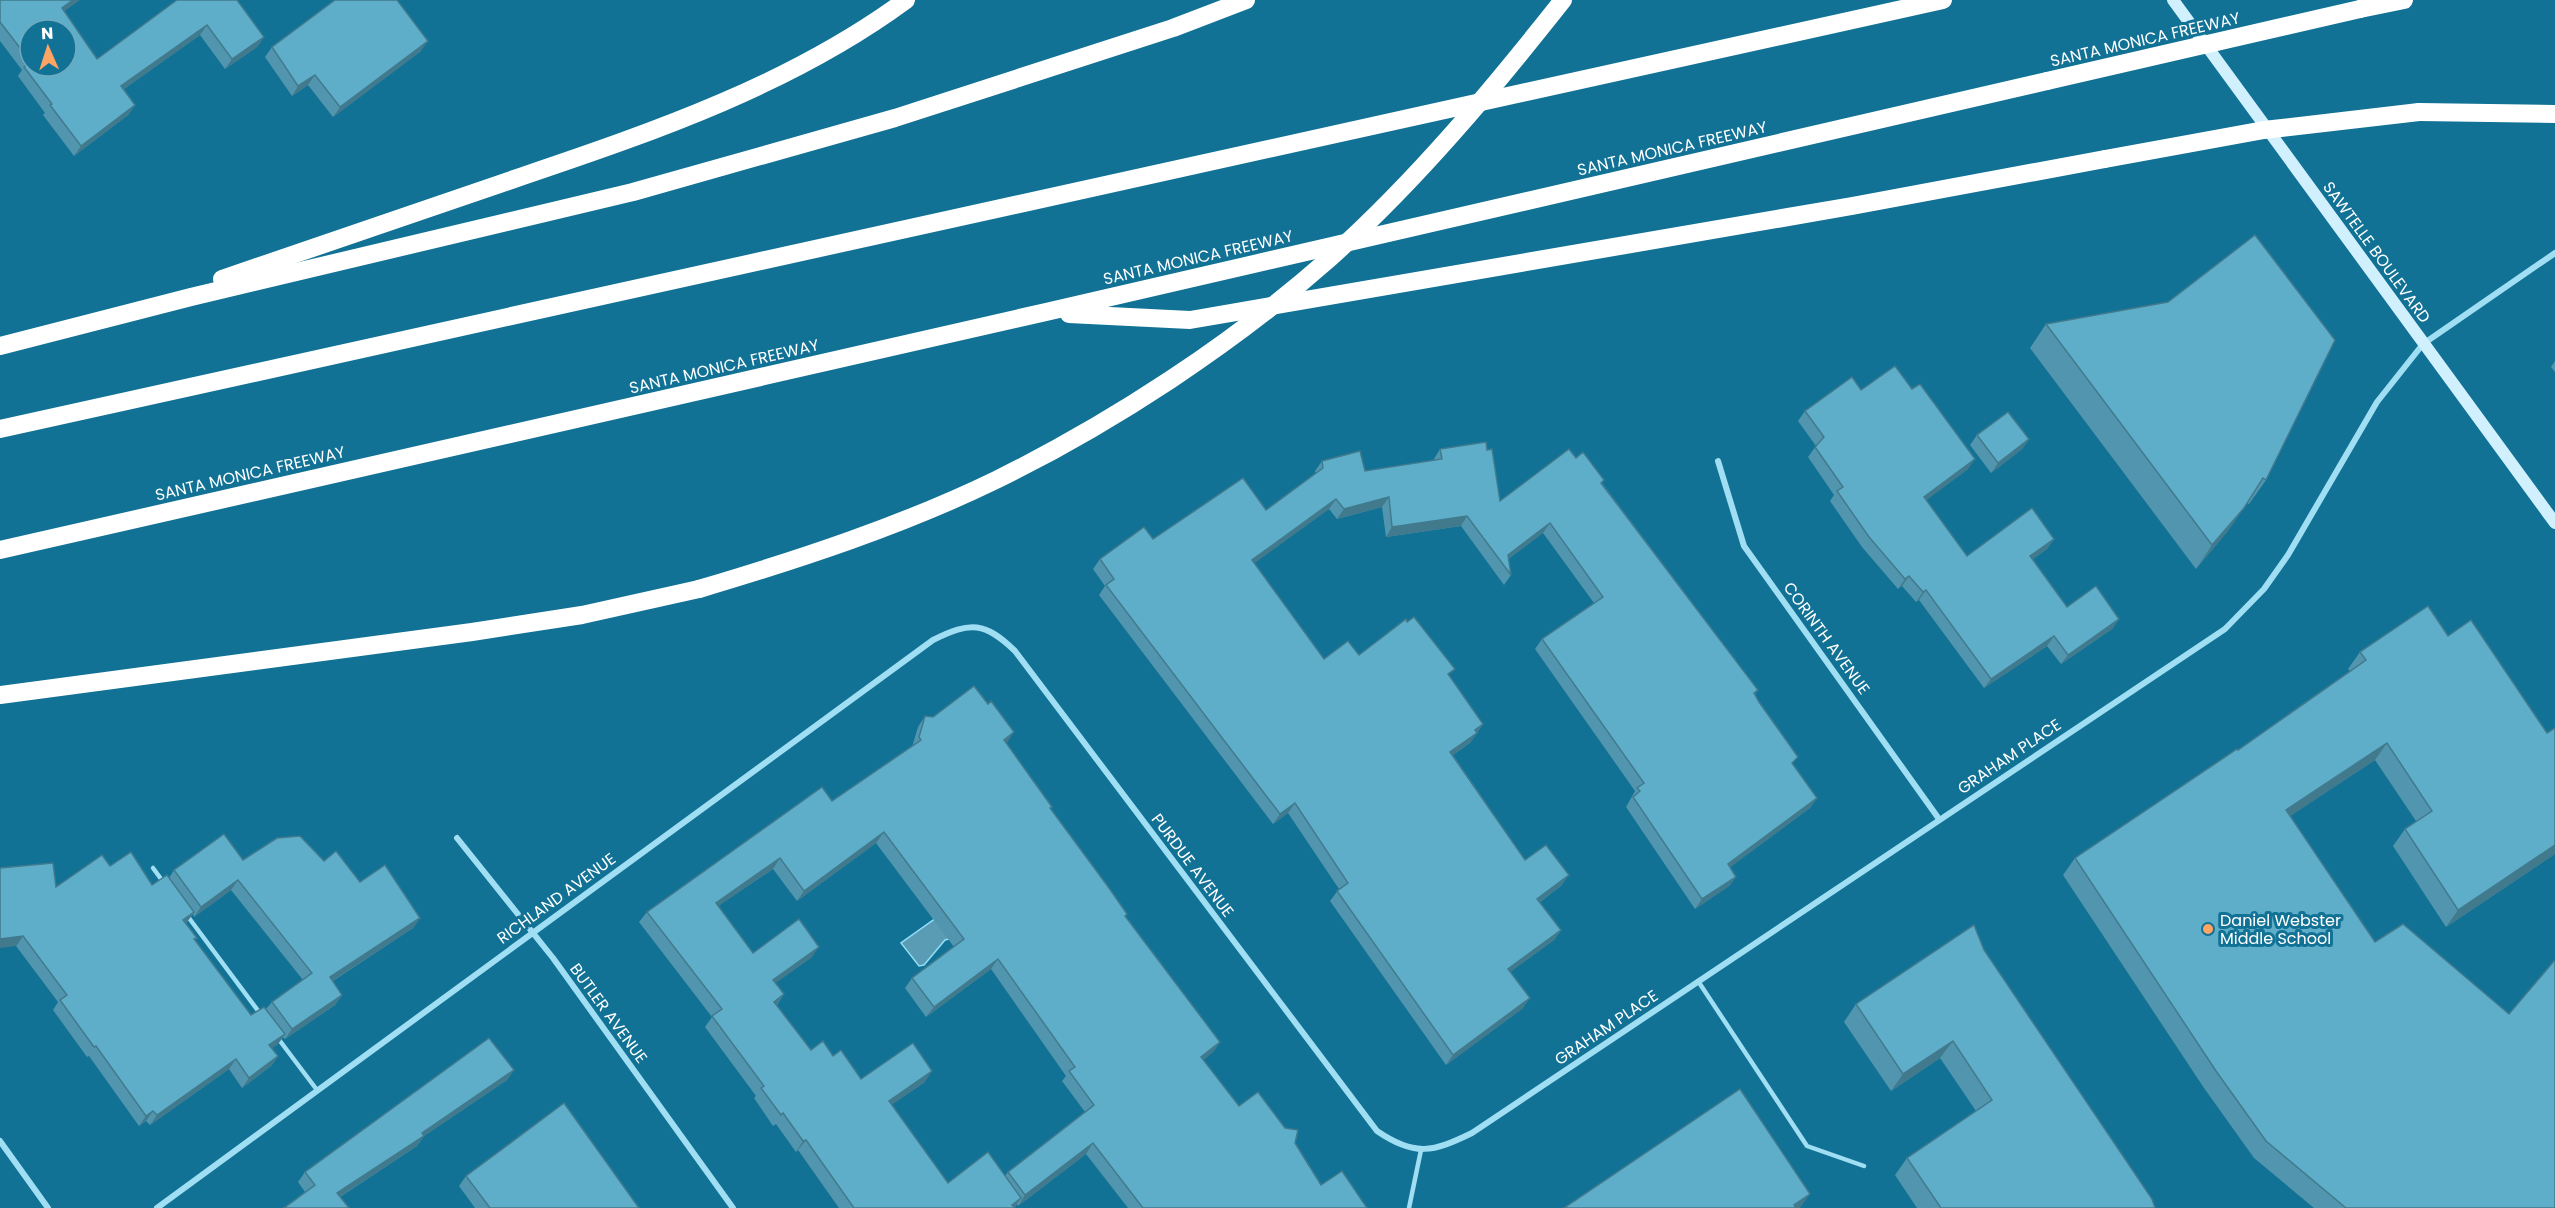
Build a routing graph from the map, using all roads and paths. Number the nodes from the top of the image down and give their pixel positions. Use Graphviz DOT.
graph roads {
  1 [pos="906,0"];
  2 [pos="1246,0"];
  3 [pos="1563,0"];
  4 [pos="1943,0"];
  5 [pos="2173,0"];
  6 [pos="2404,0"];
  7 [pos="2555,114"];
  8 [pos="2555,253"];
  9 [pos="1046,312"];
  10 [pos="112,317"];
  11 [pos="2423,344"];
  12 [pos="0,346"];
  13 [pos="0,429"];
  14 [pos="1718,461"];
  15 [pos="2555,523"];
  16 [pos="0,550"];
  17 [pos="978,626"];
  18 [pos="0,695"];
  19 [pos="1939,819"];
  20 [pos="458,838"];
  21 [pos="153,868"];
  22 [pos="167,887"];
  23 [pos="181,906"];
  24 [pos="532,932"];
  25 [pos="1698,981"];
  26 [pos="265,1020"];
  27 [pos="272,1030"];
  28 [pos="317,1090"];
  29 [pos="0,1141"];
  30 [pos="1421,1150"];
  31 [pos="1864,1166"];
  32 [pos="48,1208"];
  33 [pos="156,1208"];
  34 [pos="733,1208"];
  35 [pos="1409,1208"];
  1 -- 10 [label="highway"];
  2 -- 10 [label="highway"];
  3 -- 18 [label="highway, bridge"];
  4 -- 13 [label="highway"];
  5 -- 11 [label="main road, SAWTELLE BOULEVARD"];
  6 -- 9 [label="highway, SANTA MONICA FREEWAY, bridge"];
  7 -- 9 [label="highway, bridge"];
  8 -- 11 [label="street, GRAHAM PLACE"];
  9 -- 16 [label="highway, SANTA MONICA FREEWAY"];
  10 -- 12 [label="highway"];
  11 -- 15 [label="main road, SAWTELLE BOULEVARD"];
  11 -- 19 [label="street, GRAHAM PLACE"];
  14 -- 19 [label="street, CORINTH AVENUE"];
  17 -- 24 [label="street, RICHLAND AVENUE"];
  17 -- 30 [label="street, PURDUE AVENUE"];
  19 -- 25 [label="street, GRAHAM PLACE"];
  20 -- 24 [label="street, BUTLER AVENUE"];
  21 -- 22 [label="lane"];
  23 -- 26 [label="lane"];
  24 -- 28 [label="street, RICHLAND AVENUE"];
  24 -- 34 [label="street, BUTLER AVENUE"];
  25 -- 30 [label="street, GRAHAM PLACE"];
  25 -- 31 [label="lane"];
  27 -- 28 [label="lane"];
  28 -- 33 [label="street, RICHLAND AVENUE"];
  29 -- 32 [label="street"];
  30 -- 35 [label="lane"];
}
